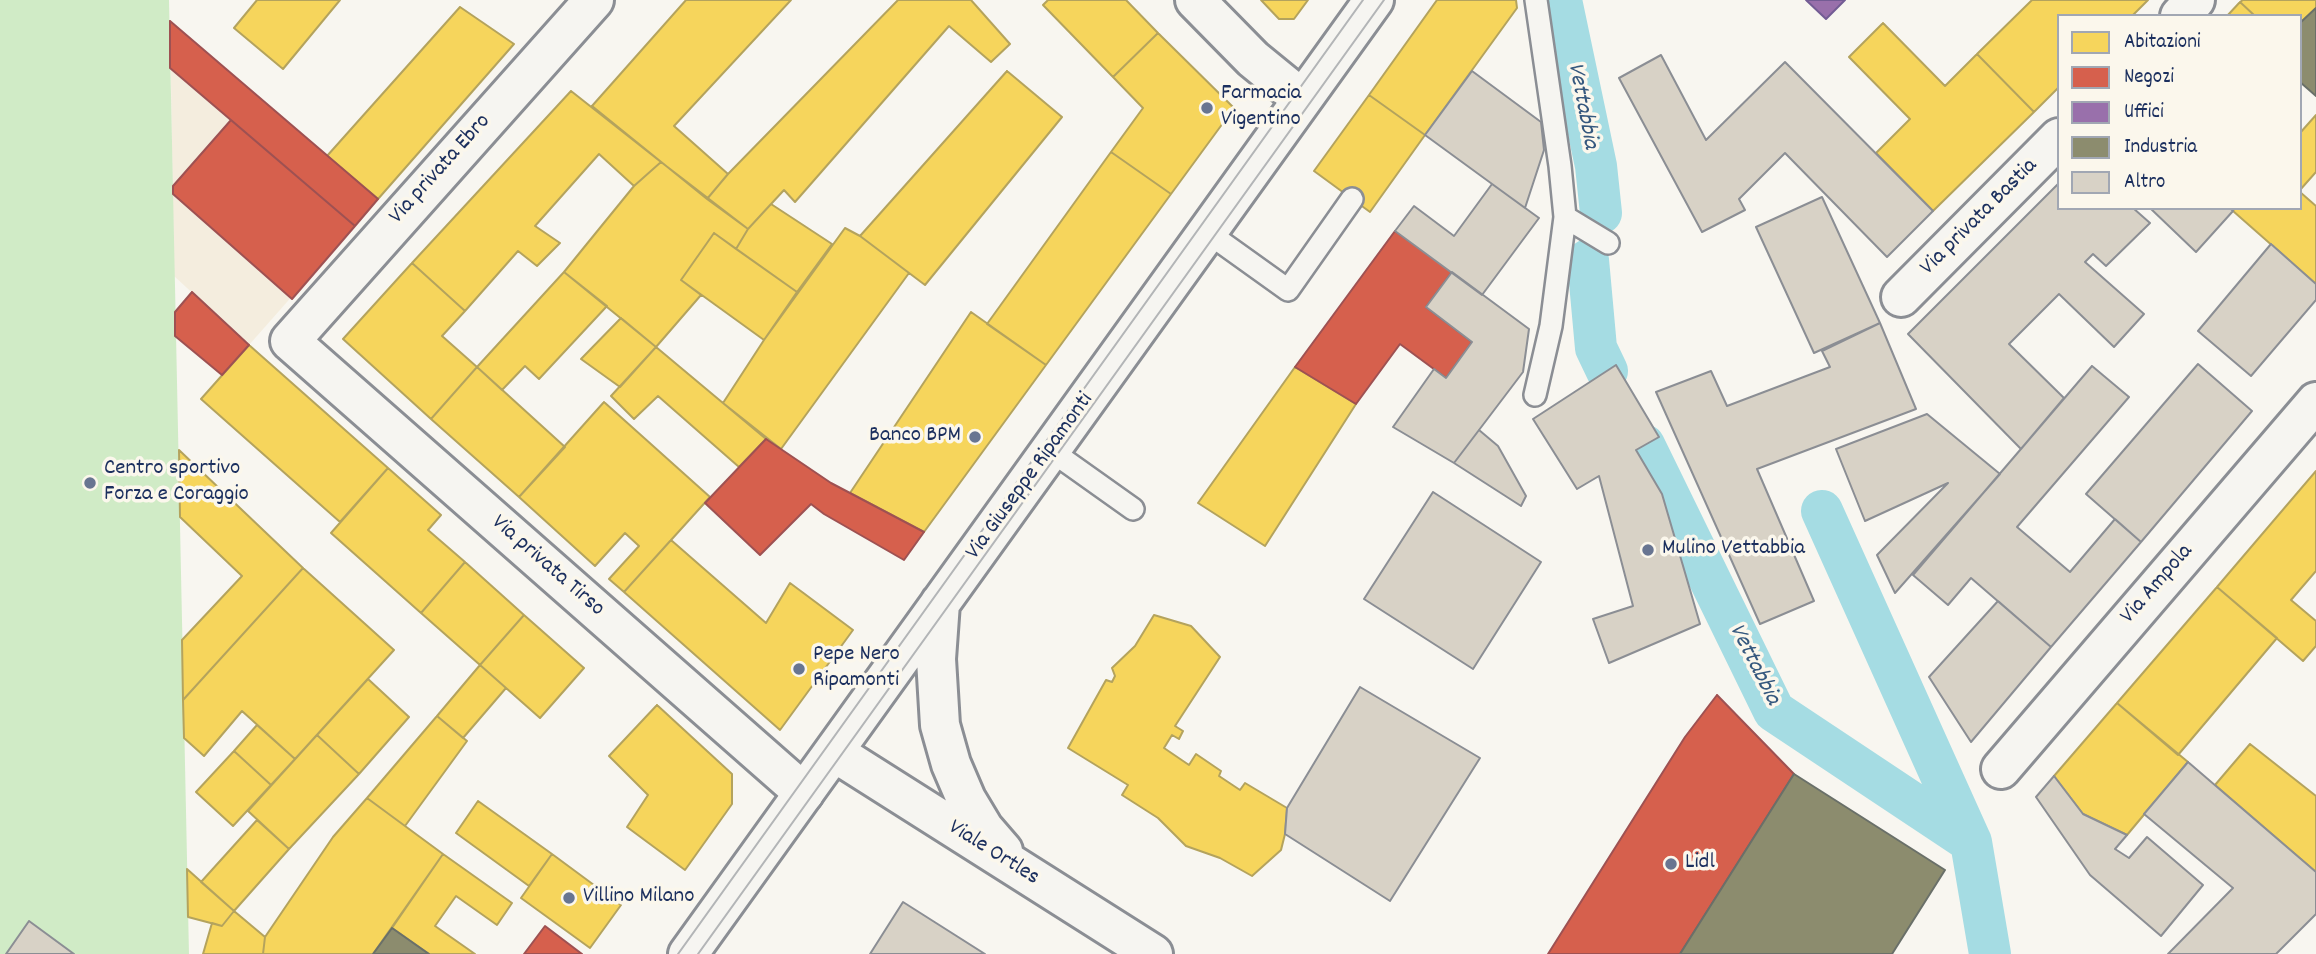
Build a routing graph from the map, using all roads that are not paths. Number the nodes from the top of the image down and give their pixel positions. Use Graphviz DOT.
graph roads {
  1 [pos="594,0"];
  2 [pos="1195,0"];
  3 [pos="1374,0"];
  4 [pos="1536,0"];
  5 [pos="2195,0"];
  6 [pos="2182,14"];
  7 [pos="1303,99"];
  8 [pos="2057,140"];
  9 [pos="1352,199"];
  10 [pos="1565,217"];
  11 [pos="1207,232"];
  12 [pos="1608,243"];
  13 [pos="1901,297"];
  14 [pos="290,341"];
  15 [pos="1535,395"];
  16 [pos="2316,402"];
  17 [pos="1050,450"];
  18 [pos="1133,509"];
  19 [pos="940,603"];
  20 [pos="834,752"];
  21 [pos="2001,769"];
  22 [pos="804,793"];
  23 [pos="1021,871"];
  24 [pos="688,954"];
  25 [pos="1153,954"];
  1 -- 14 [label="street, Via privata Ebro"];
  2 -- 7 [label="street"];
  3 -- 7 [label="street, Via Giuseppe Ripamonti"];
  4 -- 10 [label="lane"];
  5 -- 6 [label="street"];
  7 -- 11 [label="street, Via Giuseppe Ripamonti"];
  8 -- 13 [label="street, Via privata Bastia"];
  9 -- 11 [label="lane"];
  10 -- 12 [label="lane"];
  10 -- 15 [label="lane"];
  11 -- 17 [label="street, Via Giuseppe Ripamonti"];
  14 -- 22 [label="street, Via privata Tirso"];
  16 -- 21 [label="street, Via Ampola"];
  17 -- 18 [label="lane"];
  17 -- 19 [label="street, Via Giuseppe Ripamonti"];
  19 -- 20 [label="street, Via Giuseppe Ripamonti"];
  19 -- 23 [label="street"];
  20 -- 22 [label="street, Via Giuseppe Ripamonti"];
  20 -- 23 [label="street, Viale Ortles"];
  22 -- 24 [label="street, Via Giuseppe Ripamonti"];
  23 -- 25 [label="street, Viale Ortles"];
}
